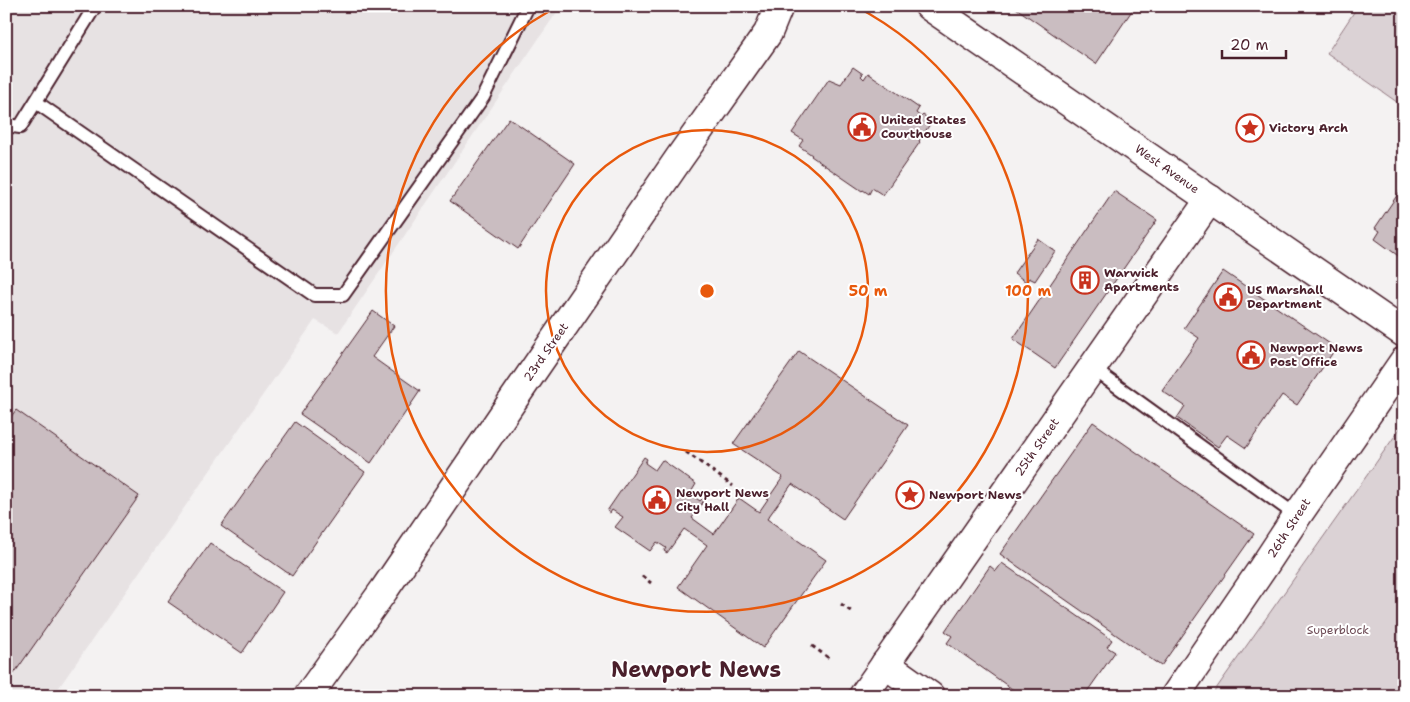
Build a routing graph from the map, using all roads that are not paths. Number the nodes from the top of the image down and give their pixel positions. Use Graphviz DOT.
graph roads {
  1 [pos="96,6"];
  2 [pos="528,6"];
  3 [pos="779,6"];
  4 [pos="789,6"];
  5 [pos="928,6"];
  6 [pos="768,33"];
  7 [pos="36,102"];
  8 [pos="6,125"];
  9 [pos="1210,199"];
  10 [pos="1404,332"];
  11 [pos="1404,361"];
  12 [pos="1092,368"];
  13 [pos="1297,516"];
  14 [pos="885,664"];
  15 [pos="308,696"];
  16 [pos="863,696"];
  17 [pos="930,696"];
  18 [pos="1175,696"];
  1 -- 7 [label="lane"];
  2 -- 7 [label="lane"];
  3 -- 6 [label="street, 23rd Street"];
  4 -- 6 [label="street"];
  5 -- 9 [label="street, West Avenue"];
  6 -- 15 [label="street, 23rd Street"];
  7 -- 8 [label="lane"];
  9 -- 10 [label="street, West Avenue"];
  9 -- 12 [label="street, 25th Street"];
  11 -- 13 [label="street, 26th Street"];
  12 -- 13 [label="lane"];
  12 -- 14 [label="street, 25th Street"];
  13 -- 18 [label="street, 26th Street"];
  14 -- 16 [label="street, 25th Street"];
  14 -- 17 [label="street"];
}
